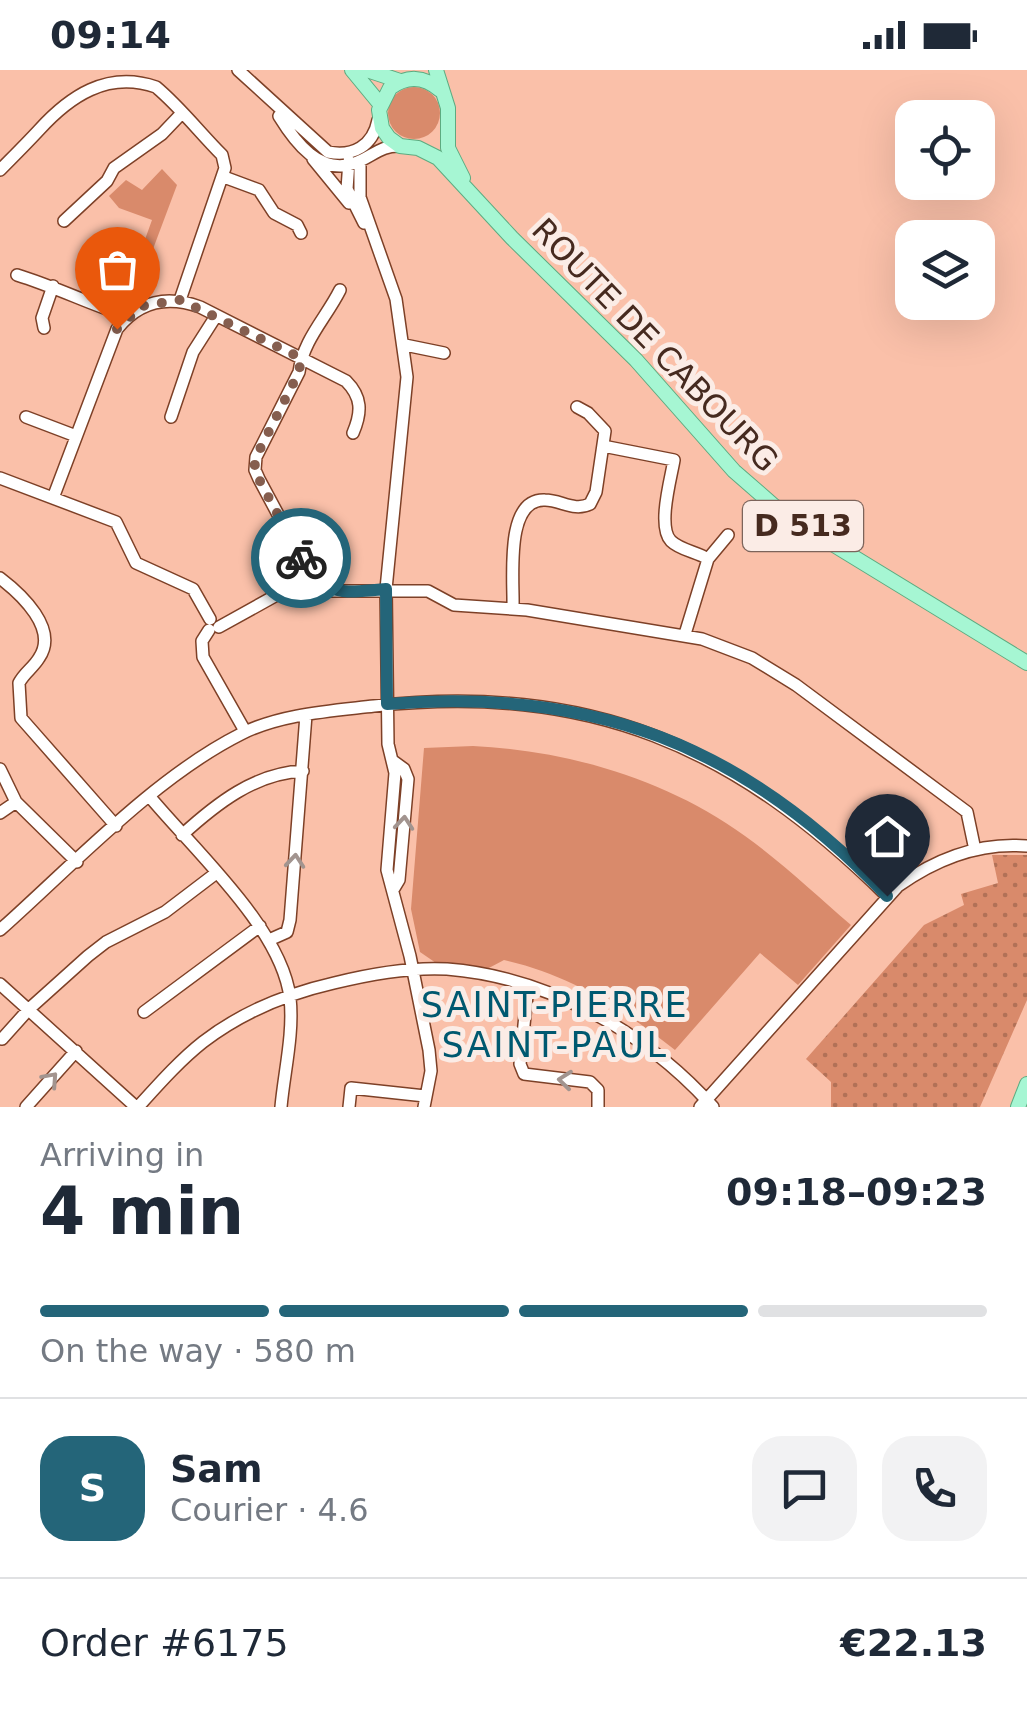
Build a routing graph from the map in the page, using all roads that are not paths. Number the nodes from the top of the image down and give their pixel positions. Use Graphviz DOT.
graph roads {
  1 [pos="238,70"];
  2 [pos="352,70"];
  3 [pos="368,70"];
  4 [pos="436,70"];
  5 [pos="99,75"];
  6 [pos="410,76"];
  7 [pos="440,90"];
  8 [pos="272,104"];
  9 [pos="379,110"];
  10 [pos="182,113"];
  11 [pos="446,124"];
  12 [pos="400,146"];
  13 [pos="418,148"];
  14 [pos="310,156"];
  15 [pos="353,160"];
  16 [pos="0,170"];
  17 [pos="224,177"];
  18 [pos="470,190"];
  19 [pos="358,214"];
  20 [pos="64,221"];
  21 [pos="301,233"];
  22 [pos="372,234"];
  23 [pos="17,274"];
  24 [pos="53,286"];
  25 [pos="340,290"];
  26 [pos="180,300"];
  27 [pos="127,316"];
  28 [pos="216,316"];
  29 [pos="44,328"];
  30 [pos="404,346"];
  31 [pos="441,350"];
  32 [pos="301,358"];
  33 [pos="577,407"];
  34 [pos="26,417"];
  35 [pos="171,417"];
  36 [pos="353,433"];
  37 [pos="76,436"];
  38 [pos="603,446"];
  39 [pos="0,478"];
  40 [pos="53,498"];
  41 [pos="728,535"];
  42 [pos="708,560"];
  43 [pos="311,576"];
  44 [pos="0,578"];
  45 [pos="386,589"];
  46 [pos="513,608"];
  47 [pos="964,624"];
  48 [pos="213,626"];
  49 [pos="685,634"];
  50 [pos="1027,663"];
  51 [pos="1027,674"];
  52 [pos="387,704"];
  53 [pos="306,715"];
  54 [pos="245,732"];
  55 [pos="0,769"];
  56 [pos="303,771"];
  57 [pos="150,797"];
  58 [pos="16,802"];
  59 [pos="0,814"];
  60 [pos="116,826"];
  61 [pos="182,835"];
  62 [pos="1027,846"];
  63 [pos="975,850"];
  64 [pos="77,862"];
  65 [pos="215,874"];
  66 [pos="887,896"];
  67 [pos="260,926"];
  68 [pos="0,930"];
  69 [pos="269,940"];
  70 [pos="413,969"];
  71 [pos="0,984"];
  72 [pos="528,986"];
  73 [pos="289,994"];
  74 [pos="29,1009"];
  75 [pos="144,1012"];
  76 [pos="2,1040"];
  77 [pos="76,1051"];
  78 [pos="1027,1084"];
  79 [pos="425,1101"];
  80 [pos="706,1105"];
  81 [pos="26,1107"];
  82 [pos="137,1107"];
  83 [pos="281,1107"];
  84 [pos="349,1107"];
  85 [pos="598,1107"];
  86 [pos="1018,1107"];
  1 -- 8 [label="street"];
  2 -- 9 [label="main road"];
  3 -- 6 [label="main road"];
  4 -- 7 [label="main road"];
  5 -- 10 [label="street"];
  5 -- 16 [label="street"];
  6 -- 7 [label="main road"];
  6 -- 9 [label="main road"];
  7 -- 11 [label="main road"];
  8 -- 14 [label="street"];
  8 -- 15 [label="street"];
  9 -- 12 [label="main road"];
  9 -- 15 [label="street"];
  10 -- 17 [label="street"];
  10 -- 20 [label="street"];
  11 -- 13 [label="main road"];
  11 -- 18 [label="main road, D 513"];
  12 -- 13 [label="main road"];
  12 -- 15 [label="street"];
  13 -- 18 [label="main road, D 513"];
  14 -- 15 [label="street"];
  14 -- 19 [label="street"];
  15 -- 19 [label="street"];
  15 -- 22 [label="street"];
  17 -- 21 [label="street"];
  17 -- 26 [label="street"];
  18 -- 47 [label="main road, ROUTE DE CABOURG / D 513"];
  19 -- 22 [label="street"];
  22 -- 30 [label="street"];
  23 -- 24 [label="street"];
  24 -- 27 [label="street"];
  24 -- 29 [label="street"];
  25 -- 32 [label="street"];
  26 -- 27 [label="street"];
  26 -- 28 [label="street"];
  27 -- 37 [label="street"];
  28 -- 32 [label="street"];
  28 -- 35 [label="street"];
  30 -- 31 [label="street"];
  30 -- 45 [label="street"];
  32 -- 36 [label="street"];
  32 -- 43 [label="street"];
  33 -- 38 [label="street"];
  34 -- 37 [label="street"];
  37 -- 40 [label="street"];
  38 -- 42 [label="street"];
  38 -- 46 [label="street"];
  39 -- 40 [label="street"];
  40 -- 48 [label="street"];
  41 -- 42 [label="street"];
  42 -- 49 [label="street"];
  43 -- 45 [label="street"];
  43 -- 48 [label="street"];
  44 -- 60 [label="street"];
  45 -- 46 [label="street"];
  45 -- 52 [label="street"];
  46 -- 49 [label="street"];
  47 -- 50 [label="main road, D 513"];
  47 -- 51 [label="main road, D 513"];
  48 -- 54 [label="street"];
  49 -- 63 [label="street"];
  52 -- 53 [label="street"];
  52 -- 66 [label="street"];
  52 -- 70 [label="street"];
  53 -- 54 [label="street"];
  53 -- 56 [label="street"];
  54 -- 57 [label="street"];
  55 -- 58 [label="street"];
  56 -- 61 [label="street"];
  69 -- 56 [label="street, one-way"];
  57 -- 60 [label="street"];
  57 -- 61 [label="street"];
  58 -- 59 [label="street"];
  58 -- 64 [label="street"];
  60 -- 64 [label="street"];
  61 -- 65 [label="street"];
  62 -- 63 [label="street"];
  63 -- 66 [label="street"];
  64 -- 68 [label="street"];
  65 -- 67 [label="street"];
  65 -- 74 [label="street"];
  66 -- 80 [label="street"];
  67 -- 69 [label="street"];
  67 -- 75 [label="street"];
  69 -- 73 [label="street"];
  70 -- 72 [label="street"];
  70 -- 73 [label="street"];
  70 -- 79 [label="street"];
  71 -- 74 [label="street"];
  72 -- 80 [label="street"];
  85 -- 72 [label="street, one-way"];
  73 -- 82 [label="street"];
  73 -- 83 [label="street"];
  74 -- 76 [label="street"];
  74 -- 77 [label="street"];
  81 -- 77 [label="street, one-way"];
  77 -- 82 [label="street"];
  78 -- 86 [label="main road"];
  79 -- 84 [label="street"];
}
